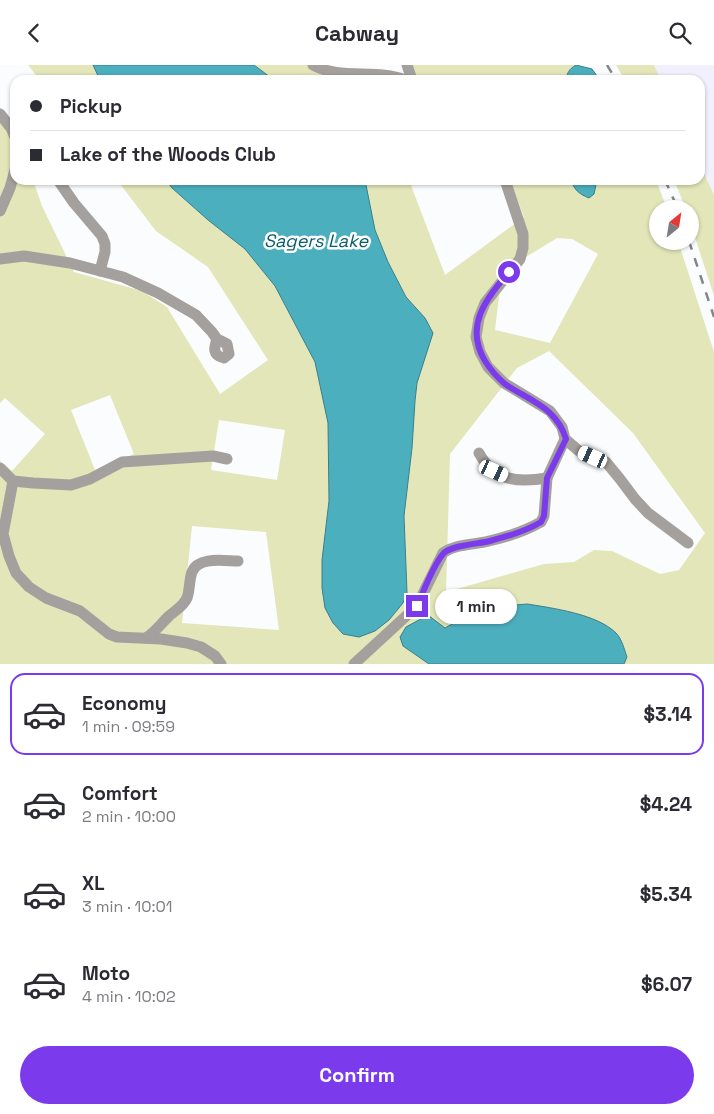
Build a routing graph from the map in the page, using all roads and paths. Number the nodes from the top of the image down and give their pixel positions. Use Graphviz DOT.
graph roads {
  1 [pos="313,65"];
  2 [pos="368,75"];
  3 [pos="0,114"];
  4 [pos="10,127"];
  5 [pos="11,185"];
  6 [pos="61,185"];
  7 [pos="508,185"];
  8 [pos="0,211"];
  9 [pos="0,259"];
  10 [pos="100,271"];
  11 [pos="217,339"];
  12 [pos="566,439"];
  13 [pos="479,453"];
  14 [pos="227,459"];
  15 [pos="0,468"];
  16 [pos="547,478"];
  17 [pos="13,481"];
  18 [pos="688,543"];
  19 [pos="238,561"];
  20 [pos="146,638"];
  21 [pos="221,664"];
  22 [pos="354,664"];
  1 -- 2 [label="street"];
  3 -- 4 [label="street"];
  5 -- 8 [label="street"];
  6 -- 10 [label="street"];
  7 -- 12 [label="street"];
  9 -- 10 [label="street"];
  10 -- 11 [label="street"];
  12 -- 16 [label="street"];
  12 -- 18 [label="street"];
  13 -- 16 [label="street"];
  14 -- 17 [label="street"];
  15 -- 17 [label="street"];
  16 -- 22 [label="street"];
  17 -- 20 [label="street"];
  19 -- 20 [label="street"];
  20 -- 21 [label="street"];
}
